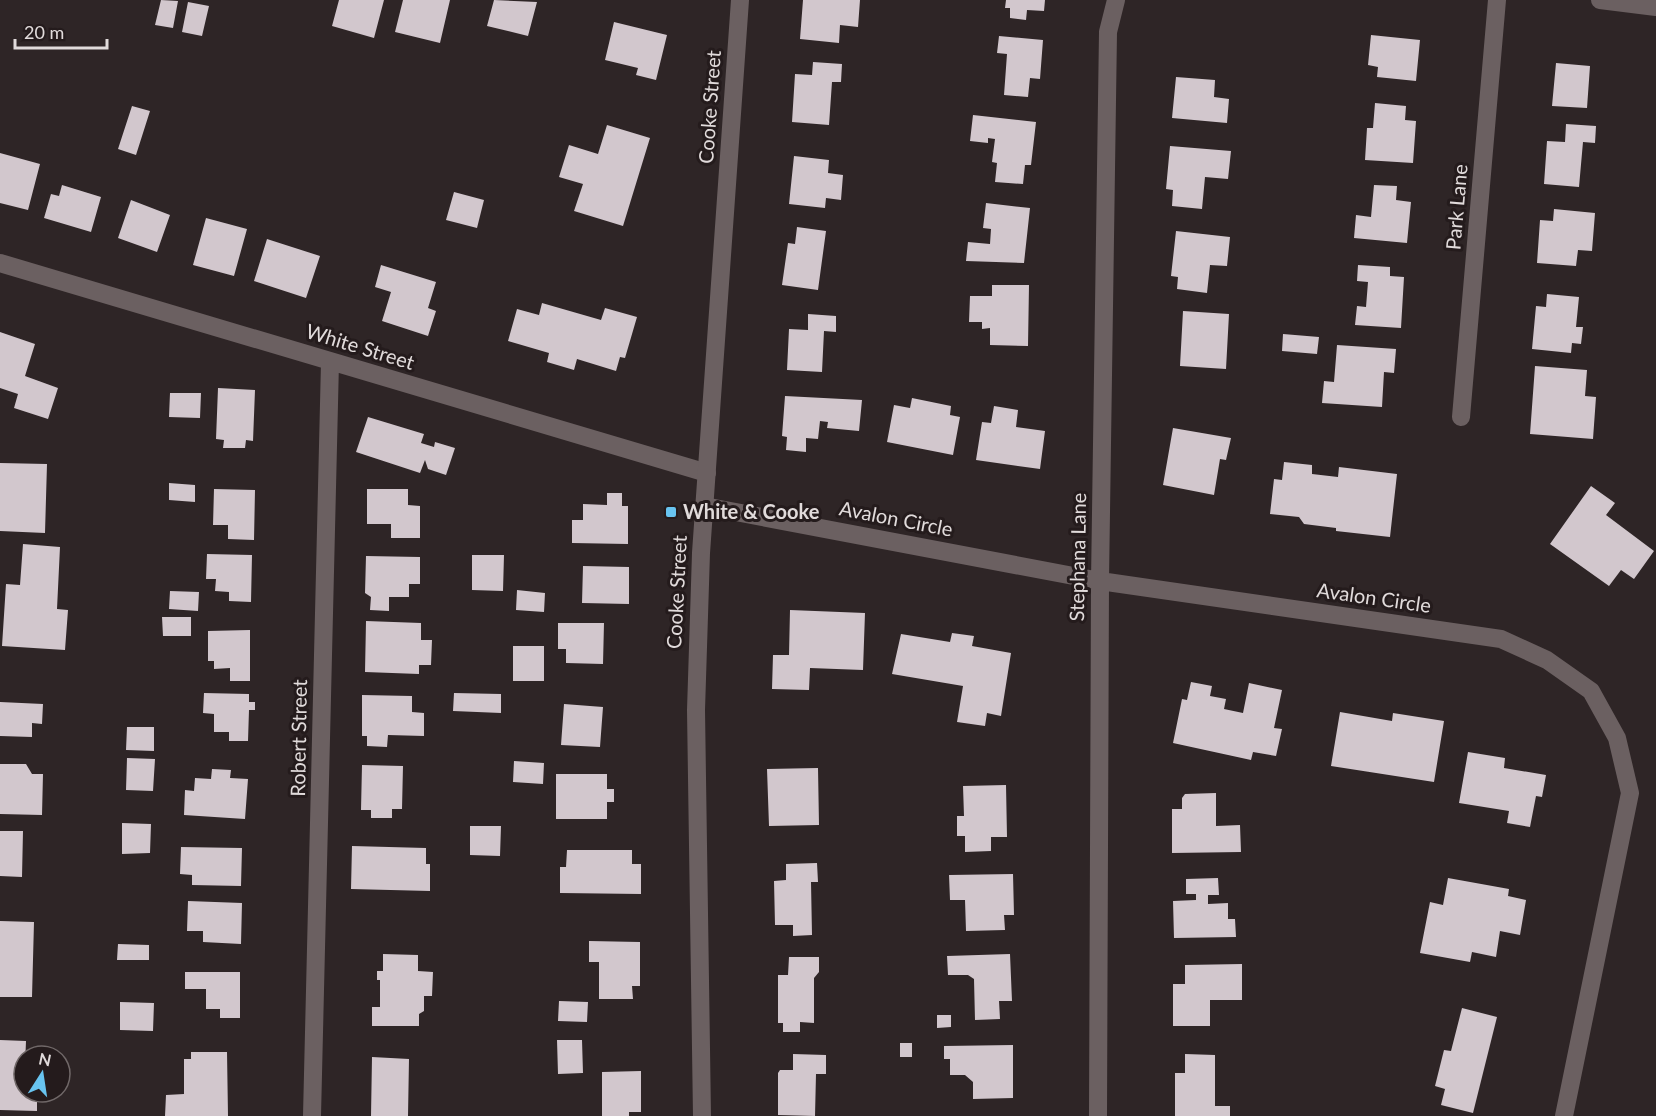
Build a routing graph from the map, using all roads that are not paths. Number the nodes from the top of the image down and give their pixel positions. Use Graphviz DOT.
graph roads {
  1 [pos="740,0"];
  2 [pos="1116,0"];
  3 [pos="1497,0"];
  4 [pos="1600,0"];
  5 [pos="1656,7"];
  6 [pos="0,263"];
  7 [pos="330,362"];
  8 [pos="1461,417"];
  9 [pos="707,473"];
  10 [pos="704,506"];
  11 [pos="1100,581"];
  12 [pos="312,1116"];
  13 [pos="702,1116"];
  14 [pos="1098,1116"];
  15 [pos="1564,1116"];
  1 -- 9 [label="street, Cooke Street"];
  2 -- 11 [label="street, Stephana Lane"];
  3 -- 8 [label="street, Park Lane"];
  4 -- 5 [label="street"];
  6 -- 7 [label="street, White Street"];
  7 -- 9 [label="street, White Street"];
  7 -- 12 [label="street, Robert Street"];
  9 -- 10 [label="street, Cooke Street"];
  10 -- 11 [label="street, Avalon Circle"];
  10 -- 13 [label="street, Cooke Street"];
  11 -- 14 [label="street, Stephana Lane"];
  11 -- 15 [label="street, Avalon Circle"];
}
